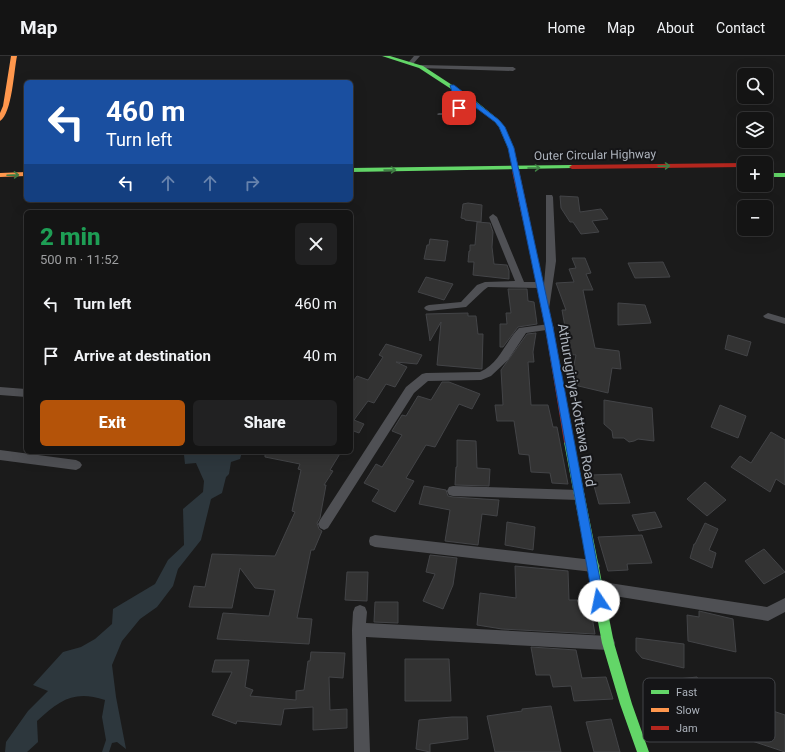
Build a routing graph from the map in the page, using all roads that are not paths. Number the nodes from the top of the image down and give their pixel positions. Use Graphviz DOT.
graph roads {
  1 [pos="14,56"];
  2 [pos="385,56"];
  3 [pos="414,60"];
  4 [pos="420,68"];
  5 [pos="513,69"];
  6 [pos="452,87"];
  7 [pos="439,114"];
  8 [pos="0,119"];
  9 [pos="737,165"];
  10 [pos="353,170"];
  11 [pos="24,174"];
  12 [pos="0,175"];
  13 [pos="773,175"];
  14 [pos="785,175"];
  15 [pos="430,178"];
  16 [pos="508,178"];
  17 [pos="523,178"];
  18 [pos="353,179"];
  19 [pos="549,197"];
  20 [pos="493,217"];
  21 [pos="521,285"];
  22 [pos="540,286"];
  23 [pos="429,308"];
  24 [pos="546,310"];
  25 [pos="768,316"];
  26 [pos="785,321"];
  27 [pos="549,327"];
  28 [pos="0,391"];
  29 [pos="24,393"];
  30 [pos="0,455"];
  31 [pos="76,465"];
  32 [pos="453,491"];
  33 [pos="579,495"];
  34 [pos="324,524"];
  35 [pos="375,541"];
  36 [pos="593,566"];
  37 [pos="596,587"];
  38 [pos="785,605"];
  39 [pos="360,612"];
  40 [pos="359,630"];
  41 [pos="608,643"];
  42 [pos="362,752"];
  43 [pos="643,752"];
  1 -- 8 [label="main road"];
  2 -- 3 [label="main road, Athurugiriya-Kottawa Road"];
  3 -- 4 [label="main road, Athurugiriya-Kottawa Road"];
  4 -- 5 [label="street"];
  4 -- 6 [label="main road, Athurugiriya-Kottawa Road"];
  6 -- 7 [label="lane"];
  6 -- 22 [label="main road, Athurugiriya-Kottawa Road, bridge"];
  10 -- 9 [label="main road, Outer Circular Highway, one-way"];
  12 -- 11 [label="main road, one-way"];
  13 -- 14 [label="main road"];
  15 -- 18 [label="main road"];
  16 -- 17 [label="main road, Outer Circular Highway"];
  19 -- 24 [label="street"];
  20 -- 21 [label="street"];
  21 -- 22 [label="street"];
  21 -- 23 [label="street"];
  22 -- 24 [label="main road, Athurugiriya-Kottawa Road"];
  24 -- 27 [label="main road, Athurugiriya-Kottawa Road"];
  25 -- 26 [label="street"];
  27 -- 33 [label="main road, Athurugiriya-Kottawa Road"];
  27 -- 34 [label="street"];
  28 -- 29 [label="street"];
  30 -- 31 [label="street"];
  32 -- 33 [label="street"];
  33 -- 36 [label="main road, Athurugiriya-Kottawa Road"];
  35 -- 36 [label="street"];
  36 -- 37 [label="main road, Athurugiriya-Kottawa Road"];
  37 -- 38 [label="street"];
  37 -- 41 [label="main road, Athurugiriya-Kottawa Road"];
  39 -- 40 [label="street"];
  40 -- 41 [label="street"];
  40 -- 42 [label="street"];
  41 -- 43 [label="main road, Athurugiriya-Kottawa Road"];
}
